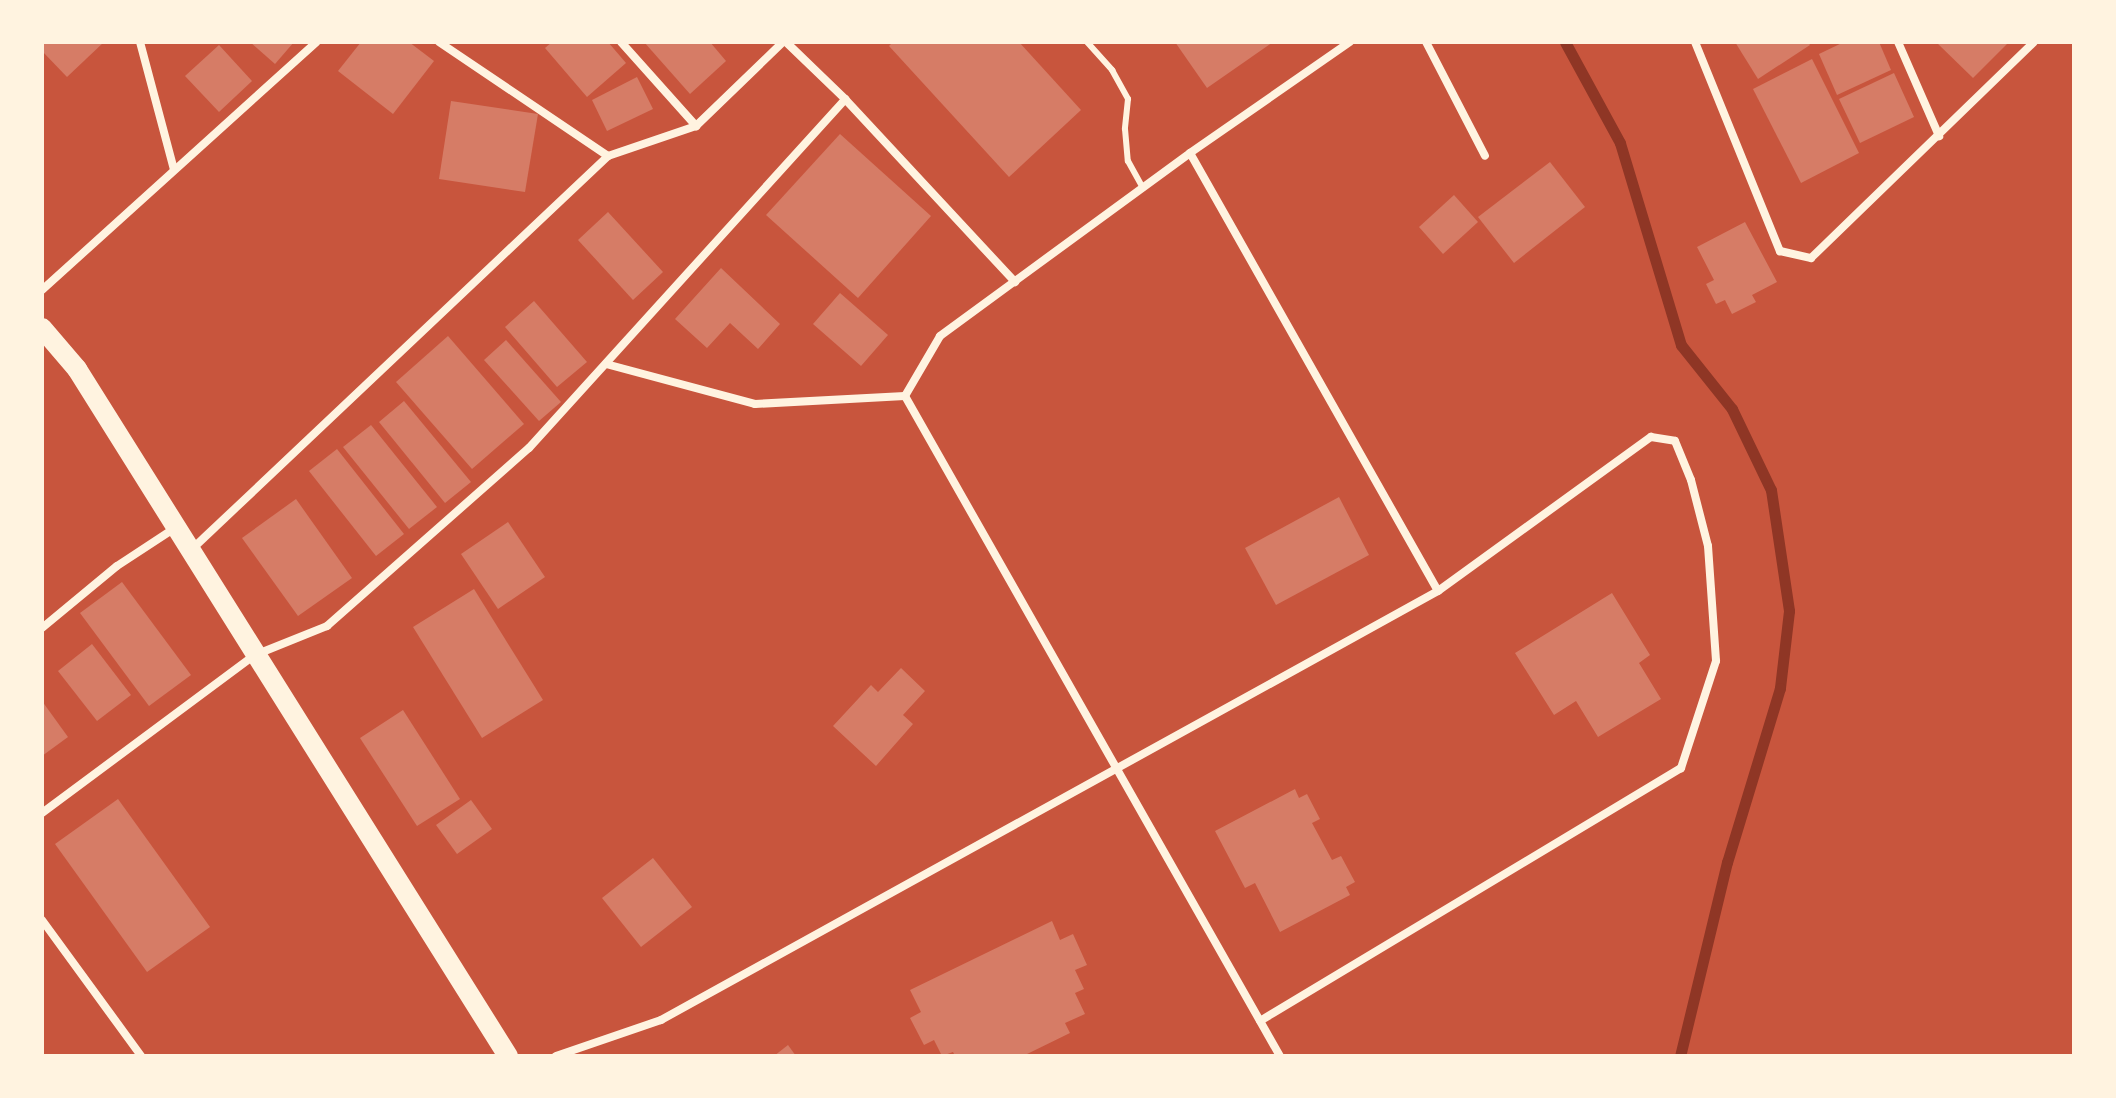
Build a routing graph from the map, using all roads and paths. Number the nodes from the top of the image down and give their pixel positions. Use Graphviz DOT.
graph roads {
  1 [pos="140,42"];
  2 [pos="316,42"];
  3 [pos="439,42"];
  4 [pos="621,42"];
  5 [pos="785,42"];
  6 [pos="1087,42"];
  7 [pos="1350,42"];
  8 [pos="1426,42"];
  9 [pos="1695,42"];
  10 [pos="1898,42"];
  11 [pos="2034,42"];
  12 [pos="845,99"];
  13 [pos="696,126"];
  14 [pos="1939,136"];
  15 [pos="1190,153"];
  16 [pos="608,156"];
  17 [pos="1485,156"];
  18 [pos="174,170"];
  19 [pos="1143,188"];
  20 [pos="1015,282"];
  21 [pos="42,290"];
  22 [pos="42,328"];
  23 [pos="606,364"];
  24 [pos="905,396"];
  25 [pos="176,528"];
  26 [pos="190,551"];
  27 [pos="1438,591"];
  28 [pos="42,628"];
  29 [pos="255,655"];
  30 [pos="1116,768"];
  31 [pos="42,813"];
  32 [pos="42,920"];
  33 [pos="1260,1021"];
  34 [pos="141,1056"];
  35 [pos="508,1056"];
  36 [pos="556,1056"];
  37 [pos="1280,1056"];
  1 -- 18 [label="street"];
  2 -- 18 [label="street"];
  3 -- 16 [label="street"];
  4 -- 13 [label="street"];
  5 -- 12 [label="street"];
  5 -- 13 [label="street"];
  6 -- 19 [label="lane"];
  7 -- 15 [label="street"];
  8 -- 17 [label="street"];
  9 -- 14 [label="street"];
  10 -- 14 [label="street"];
  11 -- 14 [label="street"];
  12 -- 20 [label="street"];
  12 -- 23 [label="street"];
  13 -- 16 [label="street"];
  15 -- 19 [label="street"];
  15 -- 27 [label="street"];
  16 -- 26 [label="street"];
  18 -- 21 [label="street"];
  19 -- 20 [label="street"];
  20 -- 24 [label="street"];
  22 -- 25 [label="main road"];
  23 -- 24 [label="street"];
  23 -- 29 [label="street"];
  24 -- 30 [label="street"];
  25 -- 26 [label="main road"];
  25 -- 28 [label="street"];
  26 -- 29 [label="main road"];
  27 -- 30 [label="street"];
  27 -- 33 [label="street"];
  29 -- 31 [label="street"];
  29 -- 35 [label="main road"];
  30 -- 33 [label="street"];
  30 -- 36 [label="street"];
  32 -- 34 [label="street"];
  33 -- 37 [label="street"];
}
